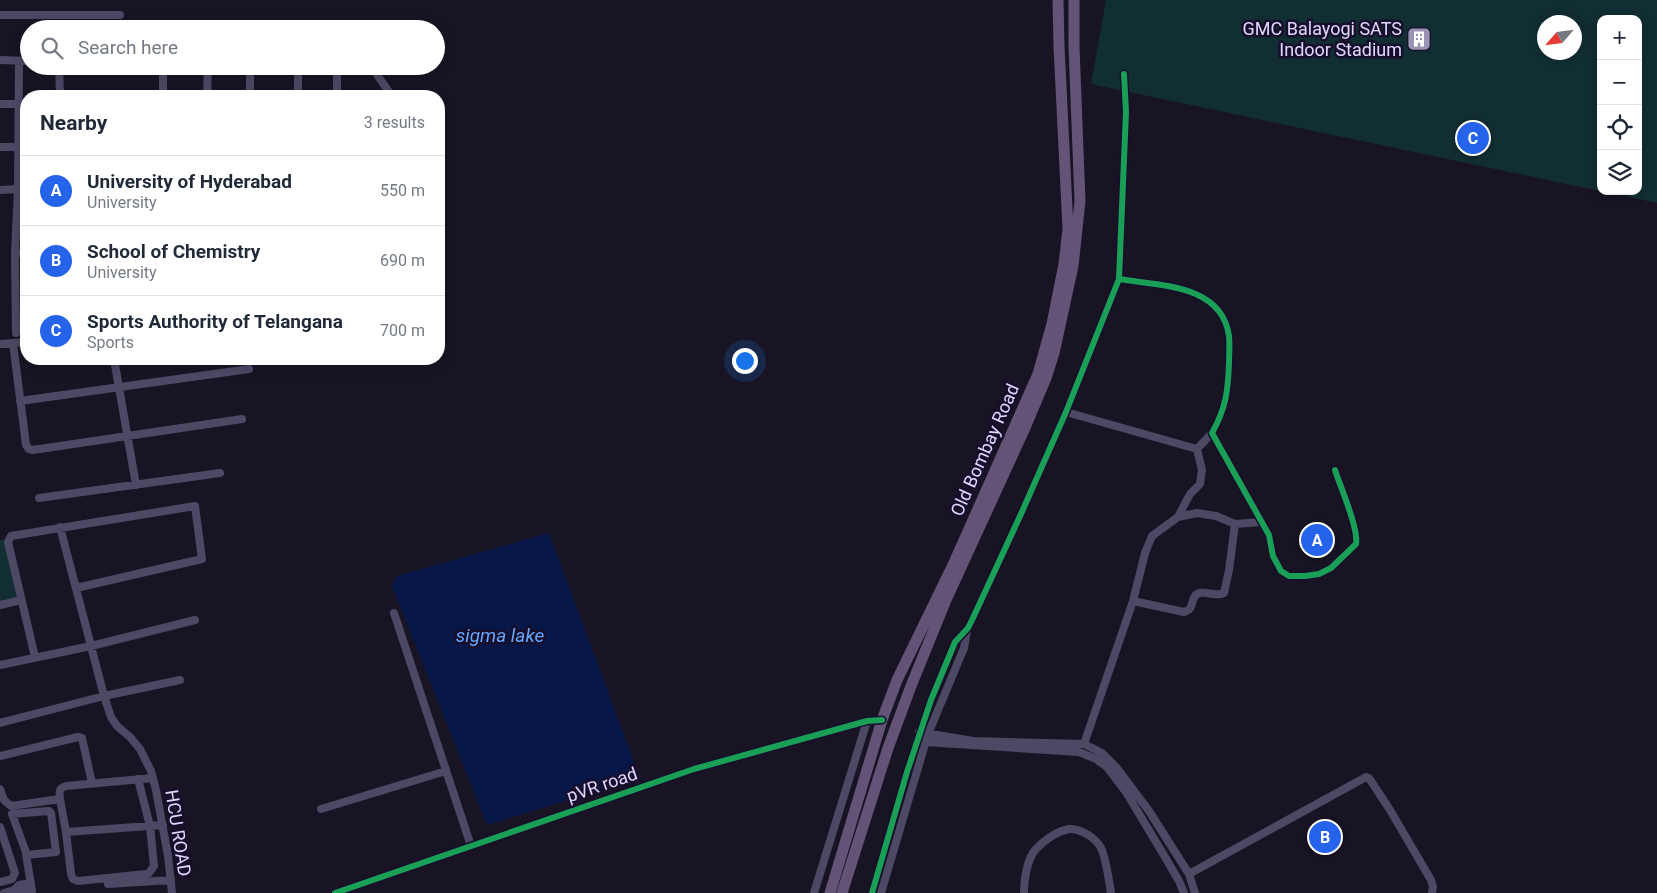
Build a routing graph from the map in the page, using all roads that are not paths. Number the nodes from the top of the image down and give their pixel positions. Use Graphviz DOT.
graph roads {
  1 [pos="1058,0"];
  2 [pos="1074,0"];
  3 [pos="0,15"];
  4 [pos="120,15"];
  5 [pos="0,60"];
  6 [pos="19,61"];
  7 [pos="1124,74"];
  8 [pos="59,75"];
  9 [pos="163,75"];
  10 [pos="208,75"];
  11 [pos="250,75"];
  12 [pos="298,75"];
  13 [pos="337,75"];
  14 [pos="378,75"];
  15 [pos="60,90"];
  16 [pos="163,90"];
  17 [pos="207,90"];
  18 [pos="250,90"];
  19 [pos="298,90"];
  20 [pos="337,90"];
  21 [pos="388,90"];
  22 [pos="0,104"];
  23 [pos="20,104"];
  24 [pos="0,147"];
  25 [pos="19,147"];
  26 [pos="18,189"];
  27 [pos="0,190"];
  28 [pos="15,253"];
  29 [pos="20,253"];
  30 [pos="1120,280"];
  31 [pos="16,333"];
  32 [pos="20,342"];
  33 [pos="13,343"];
  34 [pos="0,344"];
  35 [pos="115,365"];
  36 [pos="249,369"];
  37 [pos="118,387"];
  38 [pos="20,401"];
  39 [pos="1066,412"];
  40 [pos="242,419"];
  41 [pos="1212,433"];
  42 [pos="127,436"];
  43 [pos="1197,449"];
  44 [pos="1335,470"];
  45 [pos="220,473"];
  46 [pos="136,485"];
  47 [pos="39,498"];
  48 [pos="1178,517"];
  49 [pos="1262,522"];
  50 [pos="1235,524"];
  51 [pos="60,527"];
  52 [pos="76,588"];
  53 [pos="21,600"];
  54 [pos="1133,601"];
  55 [pos="0,605"];
  56 [pos="394,612"];
  57 [pos="196,620"];
  58 [pos="968,628"];
  59 [pos="92,646"];
  60 [pos="35,658"];
  61 [pos="0,665"];
  62 [pos="180,680"];
  63 [pos="104,696"];
  64 [pos="882,720"];
  65 [pos="867,721"];
  66 [pos="0,723"];
  67 [pos="919,732"];
  68 [pos="927,738"];
  69 [pos="916,740"];
  70 [pos="1084,744"];
  71 [pos="0,756"];
  72 [pos="446,771"];
  73 [pos="152,778"];
  74 [pos="138,779"];
  75 [pos="92,783"];
  76 [pos="0,789"];
  77 [pos="60,799"];
  78 [pos="321,809"];
  79 [pos="163,825"];
  80 [pos="150,826"];
  81 [pos="0,827"];
  82 [pos="66,832"];
  83 [pos="471,846"];
  84 [pos="26,854"];
  85 [pos="1189,874"];
  86 [pos="171,880"];
  87 [pos="0,882"];
  88 [pos="108,884"];
  89 [pos="4,893"];
  90 [pos="172,893"];
  91 [pos="335,893"];
  92 [pos="814,893"];
  93 [pos="830,893"];
  94 [pos="842,893"];
  95 [pos="872,893"];
  96 [pos="881,893"];
  97 [pos="1024,893"];
  98 [pos="1111,893"];
  99 [pos="1184,893"];
  100 [pos="1195,893"];
  101 [pos="1432,893"];
  1 -- 64 [label="main road, Old Bombay Road"];
  2 -- 94 [label="main road, Old Bombay Road"];
  3 -- 4 [label="street"];
  5 -- 6 [label="street"];
  6 -- 23 [label="street"];
  7 -- 30 [label="street"];
  8 -- 15 [label="street"];
  9 -- 16 [label="street"];
  10 -- 17 [label="street"];
  11 -- 18 [label="street"];
  12 -- 19 [label="street"];
  13 -- 20 [label="street"];
  14 -- 21 [label="street"];
  22 -- 23 [label="street"];
  23 -- 25 [label="street"];
  24 -- 25 [label="street"];
  25 -- 26 [label="street"];
  26 -- 27 [label="street"];
  26 -- 28 [label="street"];
  28 -- 29 [label="street"];
  28 -- 31 [label="street"];
  30 -- 39 [label="street"];
  30 -- 41 [label="street"];
  32 -- 33 [label="street"];
  33 -- 34 [label="street"];
  33 -- 38 [label="street"];
  35 -- 37 [label="street"];
  36 -- 37 [label="street"];
  37 -- 38 [label="street"];
  37 -- 42 [label="street"];
  38 -- 42 [label="street"];
  39 -- 43 [label="street"];
  39 -- 58 [label="street"];
  40 -- 42 [label="street"];
  41 -- 43 [label="street"];
  41 -- 49 [label="street"];
  42 -- 46 [label="street"];
  43 -- 48 [label="street"];
  44 -- 49 [label="street"];
  45 -- 46 [label="street"];
  46 -- 47 [label="street"];
  48 -- 50 [label="street"];
  48 -- 54 [label="street"];
  49 -- 50 [label="street"];
  50 -- 54 [label="street"];
  51 -- 52 [label="street, HCU ROAD"];
  51 -- 52 [label="street"];
  51 -- 53 [label="street"];
  52 -- 59 [label="street, HCU ROAD"];
  53 -- 55 [label="street"];
  53 -- 60 [label="street"];
  54 -- 70 [label="street"];
  56 -- 72 [label="street"];
  57 -- 59 [label="street"];
  58 -- 67 [label="street"];
  58 -- 68 [label="street"];
  59 -- 60 [label="street"];
  59 -- 63 [label="street, HCU ROAD"];
  60 -- 61 [label="street"];
  62 -- 63 [label="street"];
  63 -- 66 [label="street"];
  63 -- 73 [label="street, HCU ROAD"];
  64 -- 65 [label="street, pVR road"];
  64 -- 93 [label="main road, Old Bombay Road"];
  65 -- 83 [label="street, pVR road"];
  65 -- 92 [label="street"];
  67 -- 68 [label="street"];
  67 -- 69 [label="street"];
  68 -- 69 [label="street"];
  68 -- 70 [label="street"];
  68 -- 96 [label="street"];
  68 -- 99 [label="street"];
  69 -- 95 [label="street"];
  70 -- 85 [label="street"];
  71 -- 75 [label="street"];
  72 -- 78 [label="street"];
  72 -- 83 [label="street"];
  73 -- 74 [label="street"];
  73 -- 79 [label="street, HCU ROAD"];
  74 -- 75 [label="street"];
  74 -- 80 [label="street"];
  75 -- 77 [label="street"];
  76 -- 77 [label="street"];
  77 -- 82 [label="street"];
  79 -- 80 [label="street"];
  79 -- 86 [label="street, HCU ROAD"];
  80 -- 82 [label="street"];
  80 -- 82 [label="street"];
  81 -- 87 [label="street"];
  83 -- 91 [label="street, pVR road"];
  84 -- 84 [label="street"];
  84 -- 89 [label="street"];
  85 -- 100 [label="street"];
  85 -- 101 [label="street"];
  86 -- 88 [label="street"];
  86 -- 90 [label="street, HCU ROAD"];
  97 -- 98 [label="street"];
}
